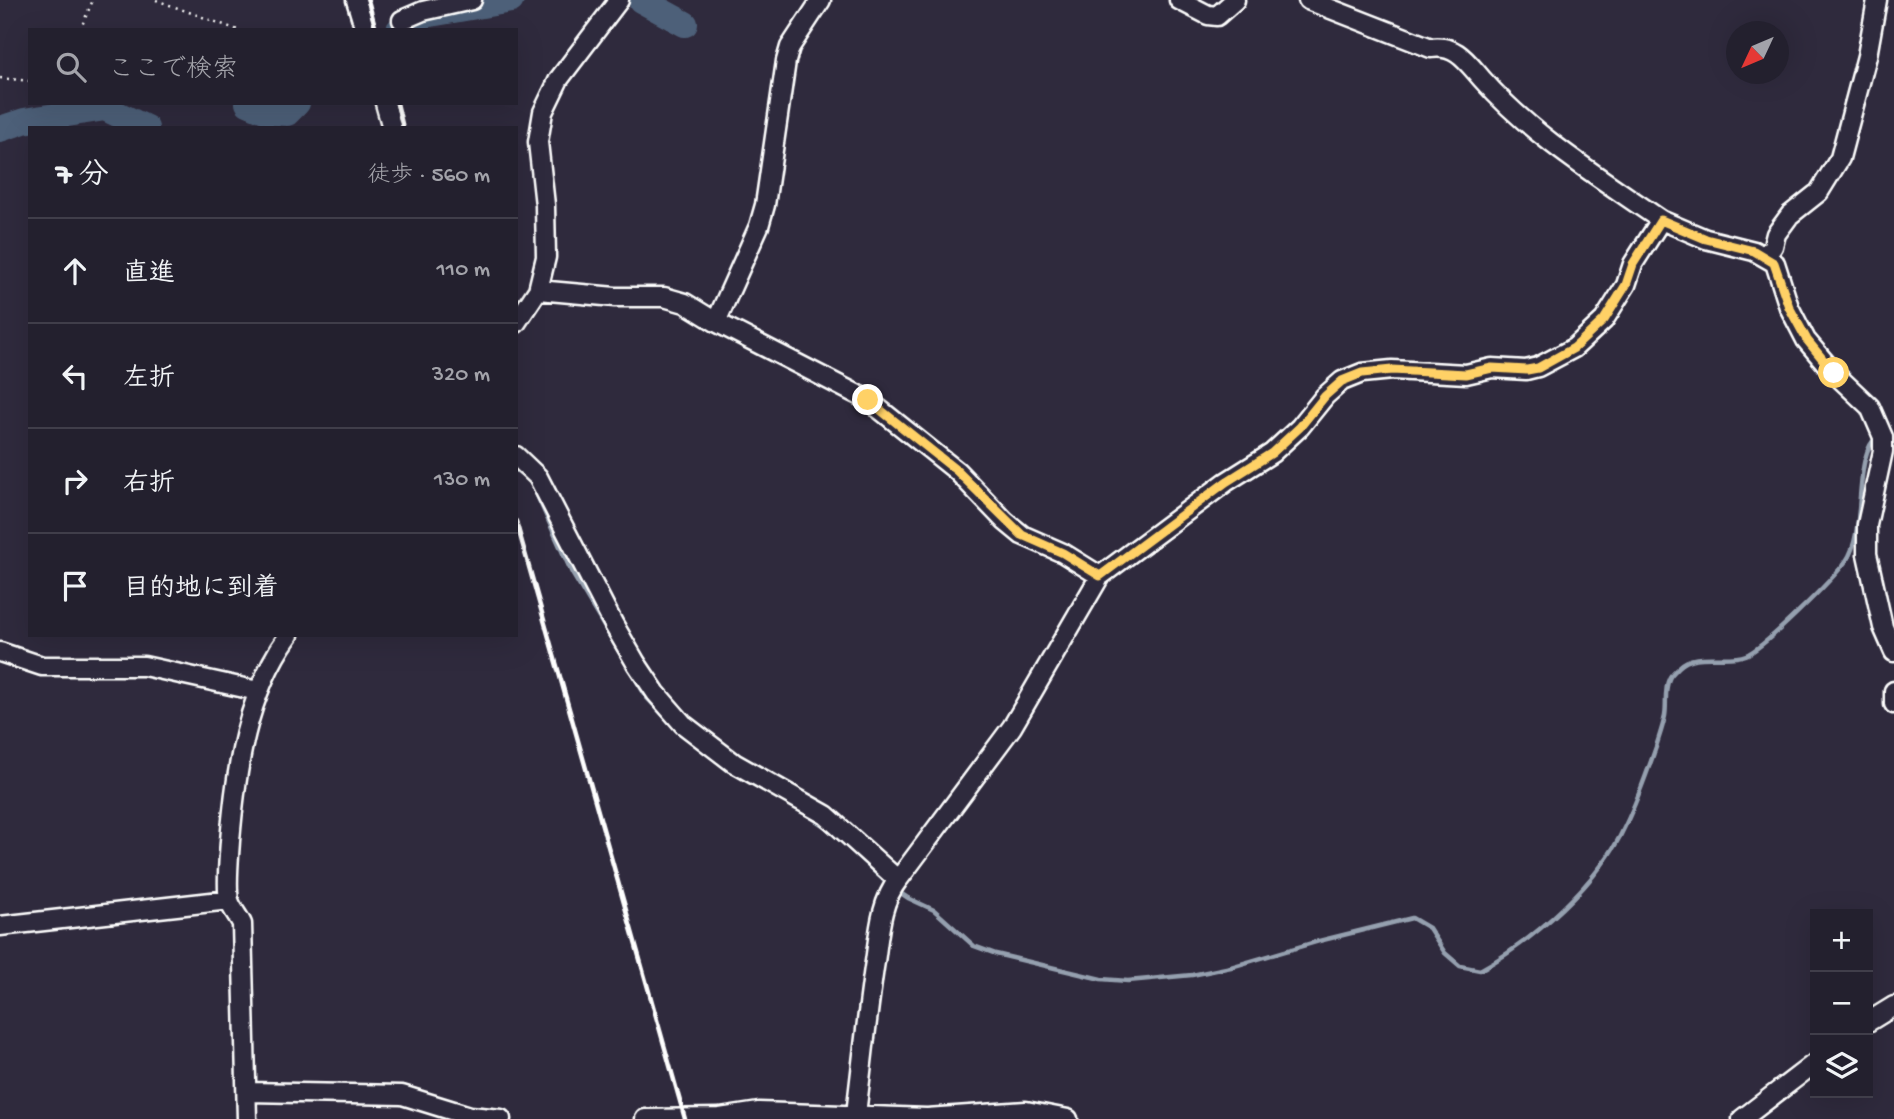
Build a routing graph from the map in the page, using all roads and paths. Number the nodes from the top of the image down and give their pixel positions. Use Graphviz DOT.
graph roads {
  1 [pos="93,0"];
  2 [pos="156,0"];
  3 [pos="356,0"];
  4 [pos="472,0"];
  5 [pos="619,0"];
  6 [pos="821,0"];
  7 [pos="1179,0"];
  8 [pos="1235,0"];
  9 [pos="1308,0"];
  10 [pos="1877,0"];
  11 [pos="402,20"];
  12 [pos="81,28"];
  13 [pos="233,28"];
  14 [pos="364,28"];
  15 [pos="0,78"];
  16 [pos="28,81"];
  17 [pos="386,105"];
  18 [pos="391,126"];
  19 [pos="1661,220"];
  20 [pos="1766,256"];
  21 [pos="538,290"];
  22 [pos="518,320"];
  23 [pos="716,322"];
  24 [pos="518,458"];
  25 [pos="1100,576"];
  26 [pos="288,637"];
  27 [pos="0,652"];
  28 [pos="1894,652"];
  29 [pos="258,691"];
  30 [pos="1894,691"];
  31 [pos="1894,704"];
  32 [pos="894,885"];
  33 [pos="229,900"];
  34 [pos="0,926"];
  35 [pos="1894,1006"];
  36 [pos="1873,1020"];
  37 [pos="1810,1067"];
  38 [pos="248,1092"];
  39 [pos="856,1114"];
  40 [pos="247,1119"];
  41 [pos="500,1119"];
  42 [pos="645,1119"];
  43 [pos="1069,1119"];
  44 [pos="1742,1119"];
  1 -- 12 [label="path"];
  2 -- 13 [label="path"];
  3 -- 14 [label="street"];
  4 -- 11 [label="street"];
  5 -- 21 [label="street"];
  6 -- 23 [label="street"];
  7 -- 8 [label="street"];
  9 -- 19 [label="street"];
  10 -- 20 [label="street"];
  15 -- 16 [label="path"];
  17 -- 18 [label="street"];
  19 -- 20 [label="street"];
  19 -- 25 [label="street"];
  20 -- 28 [label="street"];
  21 -- 22 [label="street"];
  21 -- 23 [label="street"];
  23 -- 25 [label="street"];
  24 -- 32 [label="street"];
  25 -- 32 [label="street"];
  26 -- 29 [label="street"];
  27 -- 29 [label="street"];
  29 -- 33 [label="street"];
  30 -- 31 [label="street"];
  32 -- 39 [label="street"];
  33 -- 34 [label="street"];
  33 -- 38 [label="street"];
  35 -- 36 [label="street"];
  37 -- 44 [label="street"];
  38 -- 40 [label="street"];
  38 -- 41 [label="street"];
  39 -- 42 [label="street"];
  39 -- 43 [label="street"];
}
